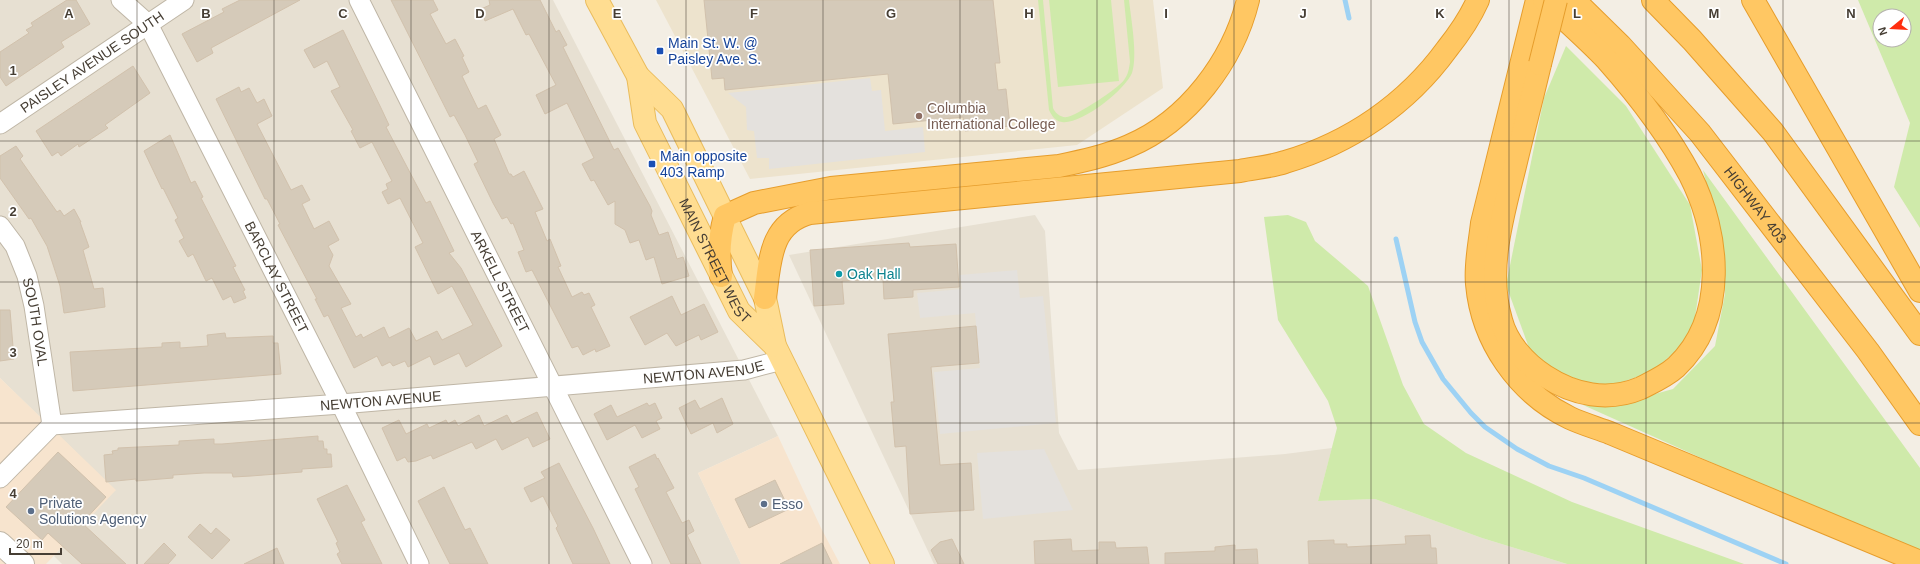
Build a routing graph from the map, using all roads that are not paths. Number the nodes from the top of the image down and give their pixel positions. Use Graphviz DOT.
graph roads {
  1 [pos="121,0"];
  2 [pos="184,0"];
  3 [pos="359,0"];
  4 [pos="597,0"];
  5 [pos="1248,0"];
  6 [pos="1478,0"];
  7 [pos="1537,0"];
  8 [pos="1544,0"];
  9 [pos="1556,0"];
  10 [pos="1574,0"];
  11 [pos="1654,0"];
  12 [pos="1753,0"];
  13 [pos="148,24"];
  14 [pos="1531,62"];
  15 [pos="638,76"];
  16 [pos="0,124"];
  17 [pos="725,216"];
  18 [pos="0,226"];
  19 [pos="722,276"];
  20 [pos="1920,291"];
  21 [pos="766,298"];
  22 [pos="1920,334"];
  23 [pos="779,353"];
  24 [pos="553,386"];
  25 [pos="341,404"];
  26 [pos="1920,424"];
  27 [pos="52,425"];
  28 [pos="0,478"];
  29 [pos="0,543"];
  30 [pos="1920,562"];
  31 [pos="23,564"];
  32 [pos="419,564"];
  33 [pos="642,564"];
  34 [pos="883,564"];
  1 -- 13 [label="street, BARCLAY STREET"];
  2 -- 13 [label="street, PAISLEY AVENUE SOUTH"];
  3 -- 24 [label="street, ARKELL STREET"];
  4 -- 15 [label="main road, MAIN STREET WEST"];
  5 -- 17 [label="highway"];
  6 -- 21 [label="highway"];
  7 -- 14 [label="highway"];
  8 -- 14 [label="highway"];
  9 -- 14 [label="highway, bridge"];
  10 -- 26 [label="highway, HIGHWAY 403"];
  11 -- 22 [label="highway"];
  12 -- 20 [label="highway"];
  13 -- 16 [label="street, PAISLEY AVENUE SOUTH"];
  13 -- 25 [label="street, BARCLAY STREET"];
  14 -- 30 [label="highway"];
  15 -- 17 [label="main road, MAIN STREET WEST"];
  15 -- 19 [label="main road, MAIN STREET WEST"];
  17 -- 19 [label="highway"];
  17 -- 21 [label="main road, MAIN STREET WEST"];
  18 -- 27 [label="street, SOUTH OVAL"];
  19 -- 23 [label="main road, MAIN STREET WEST"];
  21 -- 23 [label="main road, MAIN STREET WEST"];
  23 -- 24 [label="street, NEWTON AVENUE"];
  23 -- 34 [label="main road, MAIN STREET WEST"];
  24 -- 25 [label="street, NEWTON AVENUE"];
  24 -- 33 [label="street, ARKELL STREET"];
  25 -- 27 [label="street, NEWTON AVENUE"];
  25 -- 32 [label="street, BARCLAY STREET"];
  27 -- 28 [label="street"];
  29 -- 31 [label="street"];
}
